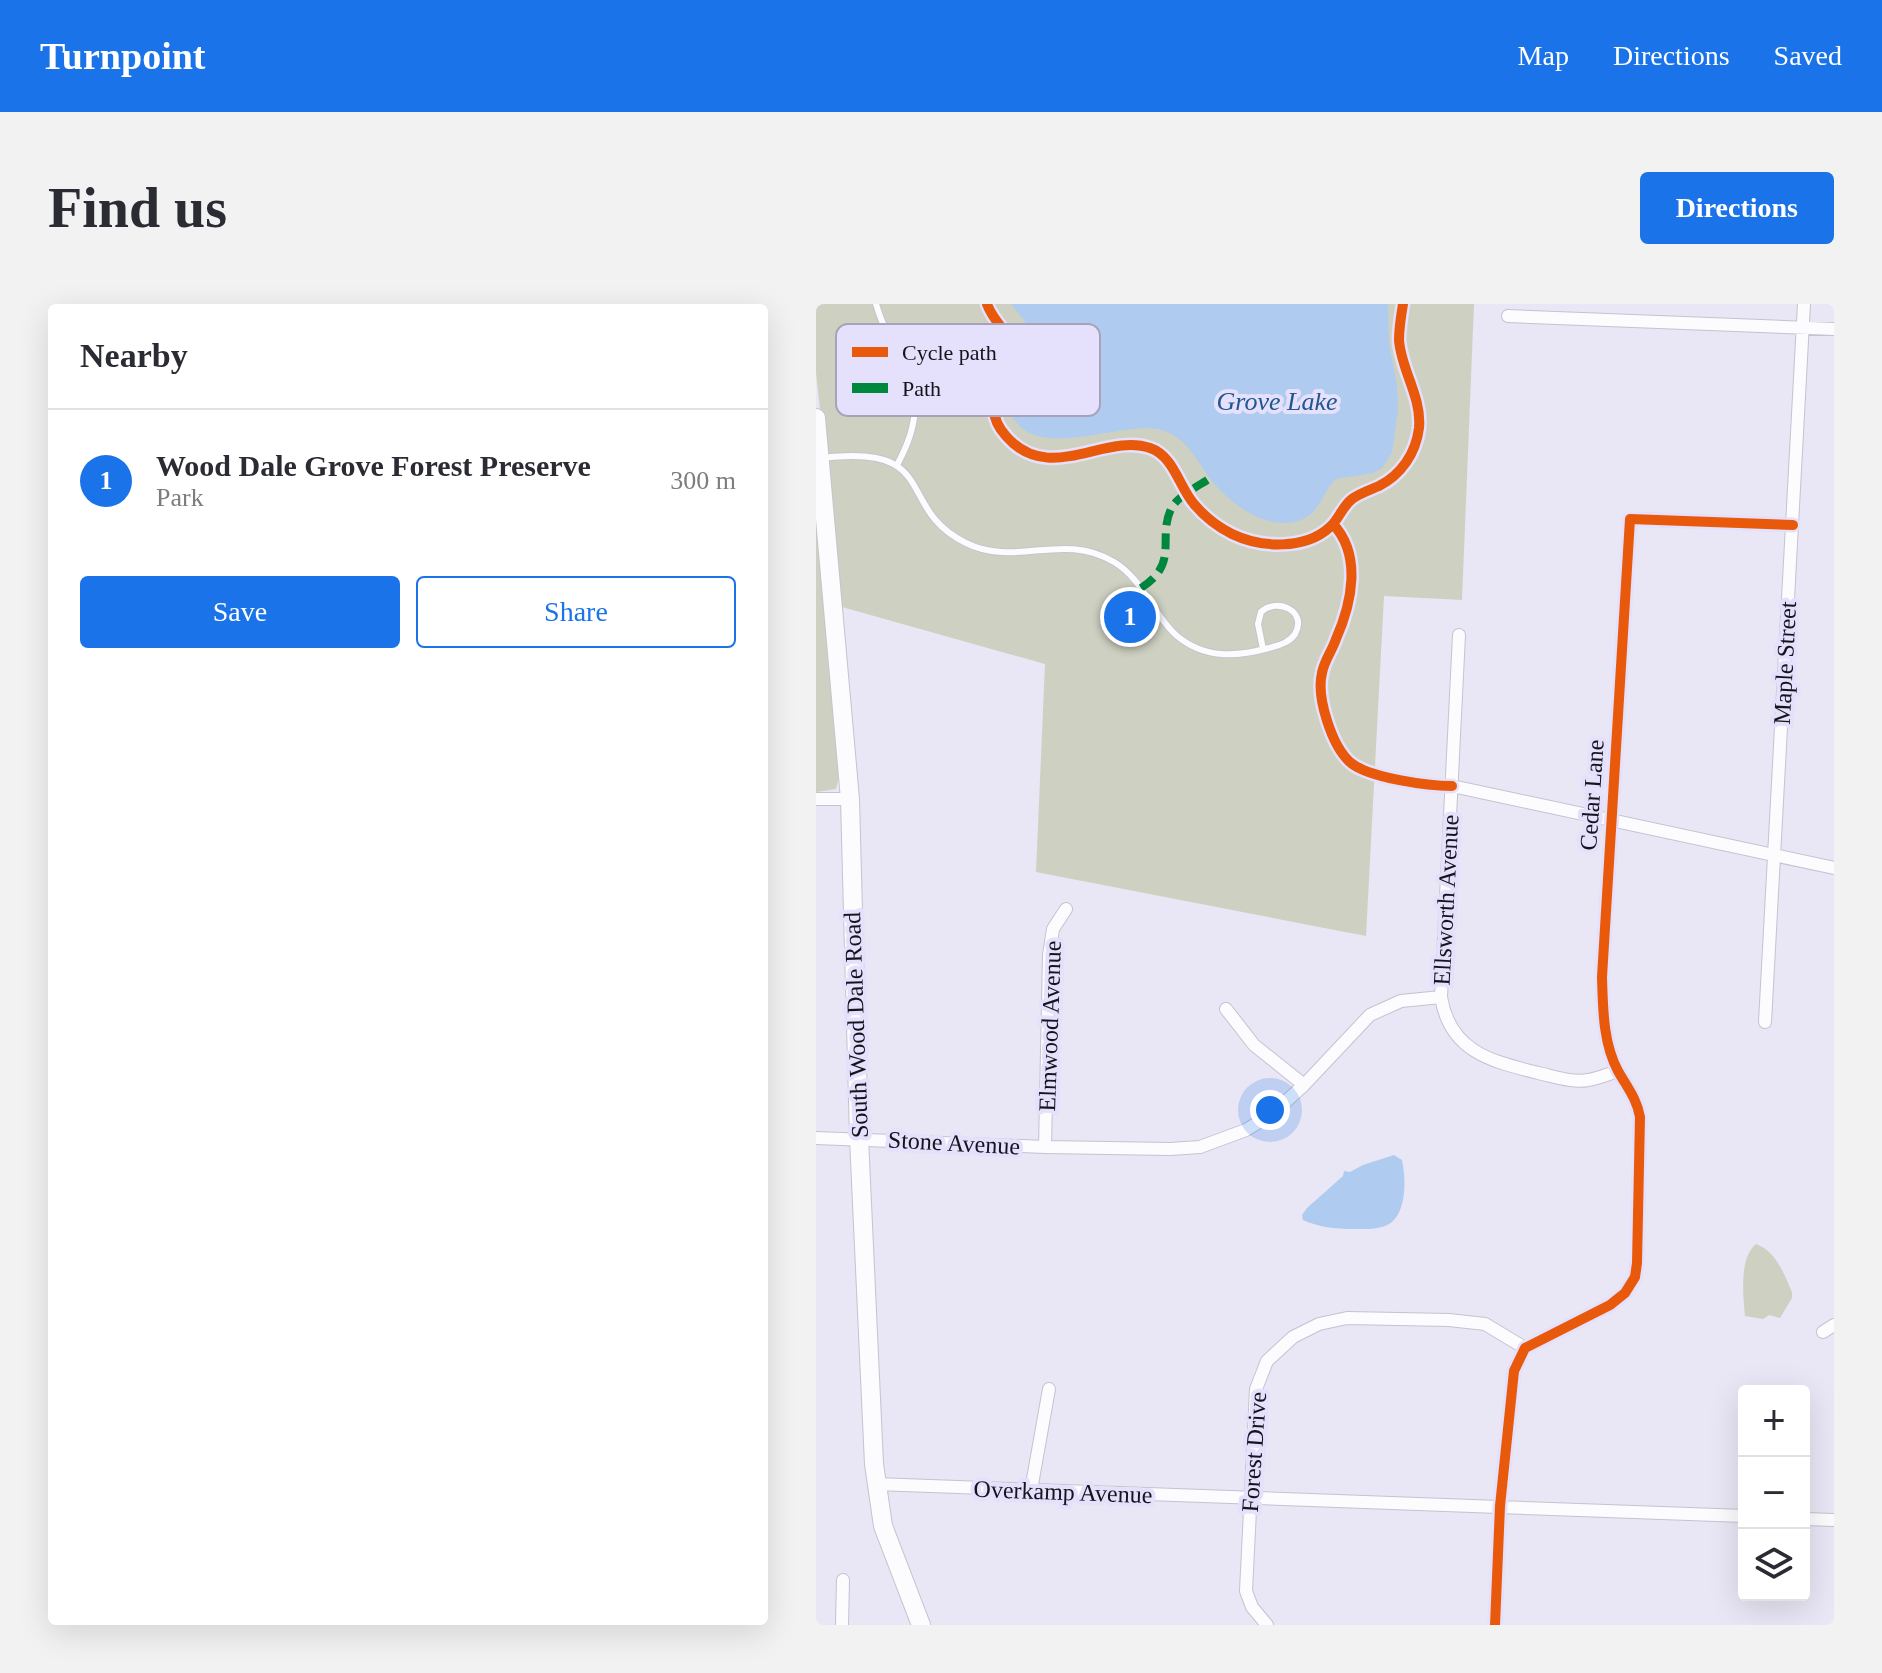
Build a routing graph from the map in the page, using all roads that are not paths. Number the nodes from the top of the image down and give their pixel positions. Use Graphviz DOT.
graph roads {
  1 [pos="876,304"];
  2 [pos="1804,304"];
  3 [pos="1508,316"];
  4 [pos="884,324"];
  5 [pos="1803,328"];
  6 [pos="1834,329"];
  7 [pos="915,416"];
  8 [pos="816,418"];
  9 [pos="820,458"];
  10 [pos="897,465"];
  11 [pos="820,495"];
  12 [pos="1793,525"];
  13 [pos="1459,635"];
  14 [pos="1263,649"];
  15 [pos="1452,786"];
  16 [pos="816,799"];
  17 [pos="850,799"];
  18 [pos="1611,820"];
  19 [pos="1774,856"];
  20 [pos="1834,868"];
  21 [pos="1066,909"];
  22 [pos="1441,997"];
  23 [pos="1226,1009"];
  24 [pos="1765,1022"];
  25 [pos="1618,1071"];
  26 [pos="1304,1085"];
  27 [pos="816,1138"];
  28 [pos="859,1138"];
  29 [pos="1045,1147"];
  30 [pos="1525,1348"];
  31 [pos="1049,1389"];
  32 [pos="876,1484"];
  33 [pos="1031,1490"];
  34 [pos="1251,1500"];
  35 [pos="1500,1506"];
  36 [pos="1738,1516"];
  37 [pos="1810,1519"];
  38 [pos="1834,1520"];
  39 [pos="843,1580"];
  40 [pos="842,1625"];
  41 [pos="921,1625"];
  42 [pos="1267,1625"];
  43 [pos="1495,1625"];
  1 -- 4 [label="lane"];
  2 -- 5 [label="street, Maple Street"];
  3 -- 5 [label="street"];
  5 -- 6 [label="street"];
  5 -- 12 [label="street, Maple Street"];
  7 -- 10 [label="lane"];
  8 -- 9 [label="main road, South Wood Dale Road"];
  9 -- 10 [label="lane"];
  9 -- 11 [label="main road, South Wood Dale Road"];
  10 -- 14 [label="lane"];
  11 -- 17 [label="main road, South Wood Dale Road"];
  12 -- 18 [label="street, Cedar Lane"];
  12 -- 19 [label="street, Maple Street"];
  13 -- 15 [label="street, Ellsworth Avenue"];
  14 -- 14 [label="lane"];
  15 -- 18 [label="street"];
  15 -- 22 [label="street, Ellsworth Avenue"];
  16 -- 17 [label="street"];
  17 -- 28 [label="main road, South Wood Dale Road"];
  18 -- 19 [label="street"];
  18 -- 25 [label="street, Cedar Lane"];
  19 -- 20 [label="street"];
  19 -- 24 [label="street, Maple Street"];
  21 -- 29 [label="street, Elmwood Avenue"];
  22 -- 25 [label="street, Ellsworth Avenue"];
  22 -- 26 [label="street, Stone Avenue"];
  23 -- 26 [label="street"];
  25 -- 30 [label="street, Cedar Lane"];
  26 -- 29 [label="street, Stone Avenue"];
  27 -- 28 [label="street, Stone Avenue"];
  28 -- 29 [label="street, Stone Avenue"];
  28 -- 32 [label="main road, South Wood Dale Road"];
  30 -- 34 [label="street, Forest Drive"];
  30 -- 35 [label="street"];
  31 -- 33 [label="street"];
  32 -- 33 [label="street, Overkamp Avenue"];
  32 -- 41 [label="main road, South Wood Dale Road"];
  33 -- 34 [label="street, Overkamp Avenue"];
  34 -- 35 [label="street, Overkamp Avenue"];
  34 -- 42 [label="street, Forest Drive"];
  35 -- 36 [label="street, Overkamp Avenue"];
  35 -- 43 [label="street"];
  37 -- 38 [label="street"];
  39 -- 40 [label="street"];
}
